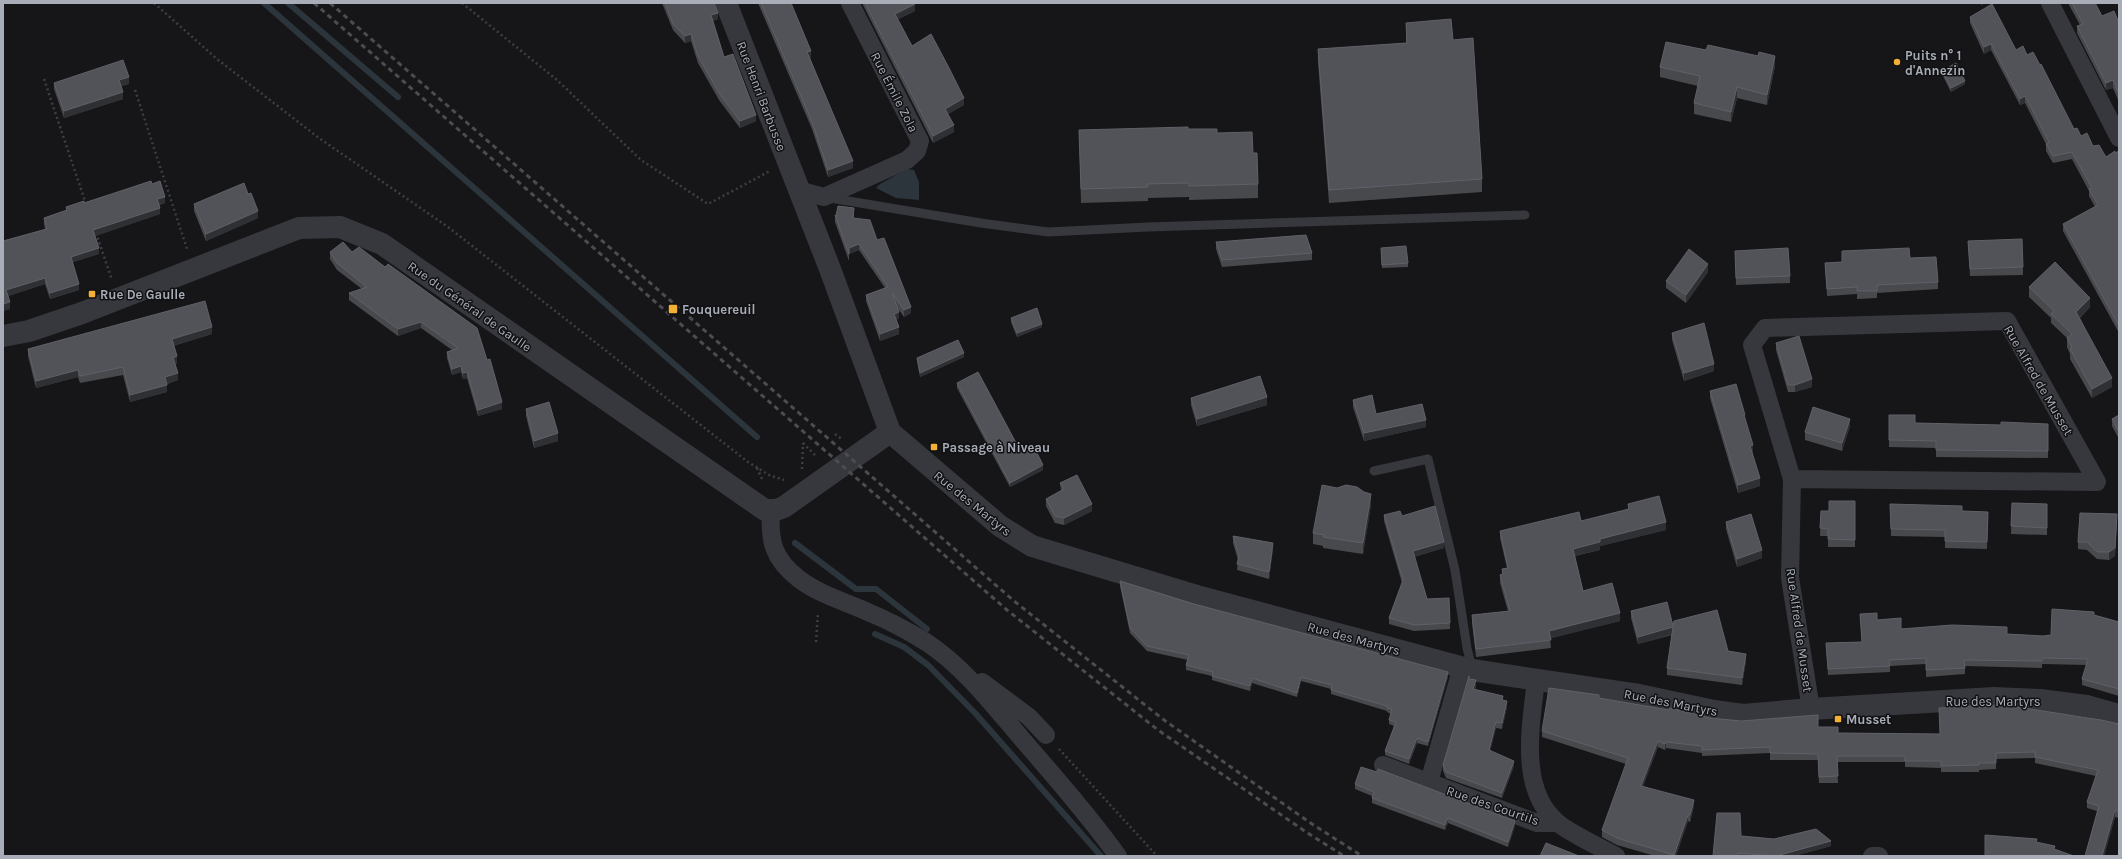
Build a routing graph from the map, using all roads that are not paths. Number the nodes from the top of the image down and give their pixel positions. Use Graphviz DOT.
graph roads {
  1 [pos="726,3"];
  2 [pos="850,3"];
  3 [pos="2050,3"];
  4 [pos="2119,138"];
  5 [pos="798,190"];
  6 [pos="824,197"];
  7 [pos="1525,215"];
  8 [pos="3,336"];
  9 [pos="890,432"];
  10 [pos="1374,471"];
  11 [pos="1792,480"];
  12 [pos="771,510"];
  13 [pos="954,665"];
  14 [pos="1467,668"];
  15 [pos="1536,680"];
  16 [pos="1811,709"];
  17 [pos="2119,715"];
  18 [pos="1046,735"];
  19 [pos="1383,765"];
  20 [pos="1429,782"];
  21 [pos="1558,823"];
  22 [pos="1118,856"];
  23 [pos="1616,856"];
  24 [pos="1872,856"];
  25 [pos="1879,856"];
  1 -- 5 [label="street, Rue Henri Barbusse"];
  2 -- 6 [label="street, Rue Émile Zola"];
  3 -- 4 [label="street"];
  5 -- 6 [label="street"];
  5 -- 9 [label="street, Rue des Martyrs"];
  6 -- 7 [label="lane"];
  8 -- 12 [label="street, Rue du Général de Gaulle"];
  9 -- 12 [label="street"];
  9 -- 14 [label="street, Rue des Martyrs"];
  10 -- 14 [label="lane"];
  11 -- 11 [label="street, Rue Alfred de Musset"];
  11 -- 16 [label="street, Rue Alfred de Musset"];
  12 -- 13 [label="street"];
  13 -- 18 [label="street"];
  13 -- 22 [label="street"];
  14 -- 15 [label="street, Rue des Martyrs"];
  14 -- 20 [label="street, Rue des Courtils"];
  15 -- 16 [label="street, Rue des Martyrs"];
  15 -- 21 [label="street"];
  16 -- 17 [label="street, Rue des Martyrs"];
  19 -- 20 [label="street, Rue des Courtils"];
  20 -- 21 [label="street, Rue des Courtils"];
  21 -- 23 [label="street"];
  24 -- 25 [label="street"];
}
